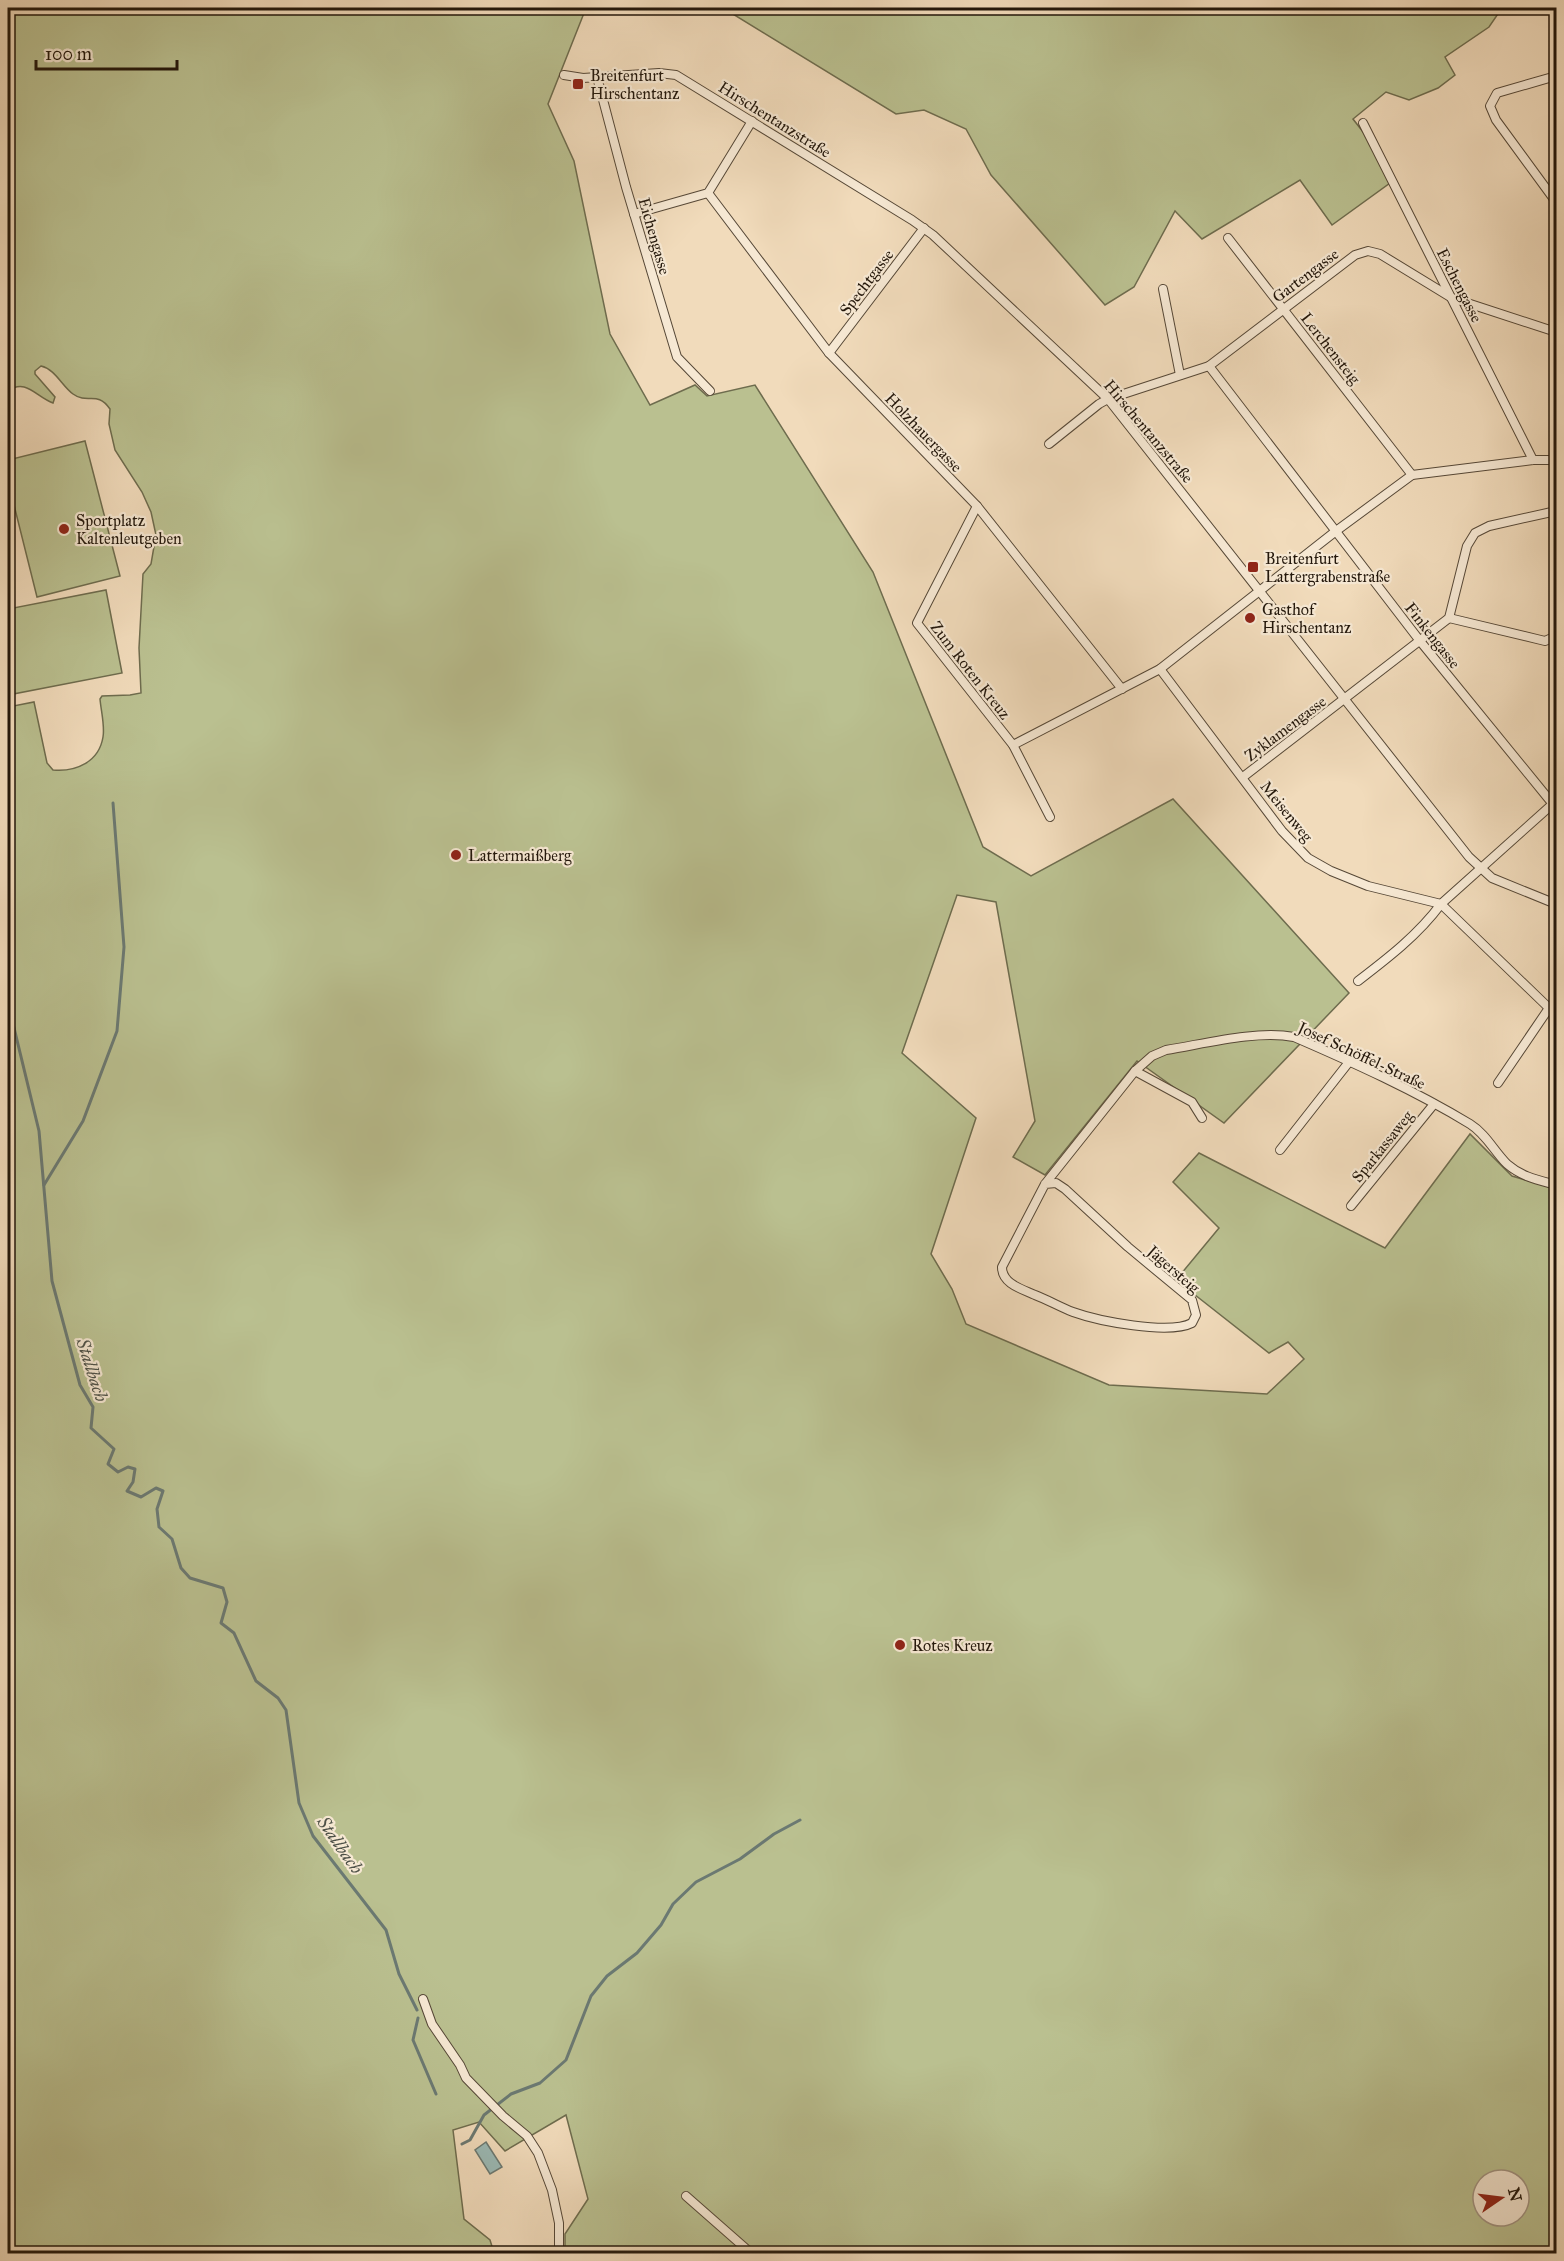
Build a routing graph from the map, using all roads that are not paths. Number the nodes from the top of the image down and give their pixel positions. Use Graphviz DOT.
graph roads {
  1 [pos="564,75"];
  2 [pos="1557,76"];
  3 [pos="597,77"];
  4 [pos="752,121"];
  5 [pos="1363,123"];
  6 [pos="708,193"];
  7 [pos="1557,202"];
  8 [pos="634,214"];
  9 [pos="924,228"];
  10 [pos="1228,238"];
  11 [pos="1163,289"];
  12 [pos="1452,298"];
  13 [pos="1283,308"];
  14 [pos="1557,332"];
  15 [pos="830,352"];
  16 [pos="1209,366"];
  17 [pos="1180,375"];
  18 [pos="710,391"];
  19 [pos="1108,399"];
  20 [pos="1049,444"];
  21 [pos="1533,460"];
  22 [pos="1557,460"];
  23 [pos="1412,475"];
  24 [pos="977,506"];
  25 [pos="1557,511"];
  26 [pos="1336,531"];
  27 [pos="1260,591"];
  28 [pos="1449,618"];
  29 [pos="1557,636"];
  30 [pos="1420,641"];
  31 [pos="1160,669"];
  32 [pos="1122,689"];
  33 [pos="1344,699"];
  34 [pos="1013,745"];
  35 [pos="1243,777"];
  36 [pos="1555,802"];
  37 [pos="1050,817"];
  38 [pos="1480,867"];
  39 [pos="1441,904"];
  40 [pos="1557,904"];
  41 [pos="1358,981"];
  42 [pos="1553,1010"];
  43 [pos="1349,1062"];
  44 [pos="1135,1071"];
  45 [pos="1498,1083"];
  46 [pos="1434,1104"];
  47 [pos="1202,1118"];
  48 [pos="1280,1150"];
  49 [pos="1045,1184"];
  50 [pos="1557,1185"];
  51 [pos="1351,1206"];
  52 [pos="1002,1270"];
  53 [pos="423,1999"];
  54 [pos="686,2196"];
  55 [pos="559,2253"];
  56 [pos="752,2253"];
  1 -- 3 [label="street, Hirschentanzstraße"];
  2 -- 7 [label="street"];
  3 -- 4 [label="street, Hirschentanzstraße"];
  3 -- 8 [label="street, Eichengasse"];
  4 -- 6 [label="street"];
  4 -- 9 [label="street, Hirschentanzstraße"];
  5 -- 12 [label="street, Eschengasse"];
  6 -- 8 [label="street"];
  6 -- 15 [label="street, Holzhauergasse"];
  8 -- 18 [label="street, Eichengasse"];
  9 -- 15 [label="street, Spechtgasse"];
  9 -- 19 [label="street, Hirschentanzstraße"];
  10 -- 13 [label="street, Lerchensteig"];
  11 -- 17 [label="street"];
  12 -- 13 [label="street, Gartengasse"];
  12 -- 14 [label="street, Gartengasse"];
  12 -- 21 [label="street, Eschengasse"];
  13 -- 16 [label="street, Gartengasse"];
  13 -- 23 [label="street, Lerchensteig"];
  15 -- 24 [label="street, Holzhauergasse"];
  16 -- 17 [label="street, Gartengasse"];
  16 -- 26 [label="street, Finkengasse"];
  17 -- 19 [label="street, Gartengasse"];
  19 -- 20 [label="street"];
  19 -- 27 [label="street, Hirschentanzstraße"];
  21 -- 22 [label="street"];
  21 -- 23 [label="street"];
  23 -- 26 [label="street"];
  24 -- 32 [label="street, Holzhauergasse"];
  24 -- 34 [label="street, Zum Roten Kreuz"];
  25 -- 28 [label="street"];
  26 -- 27 [label="street"];
  26 -- 30 [label="street, Finkengasse"];
  27 -- 31 [label="street"];
  27 -- 33 [label="street, Hirschentanzstraße"];
  28 -- 29 [label="street"];
  28 -- 30 [label="street, Zyklamengasse"];
  30 -- 33 [label="street, Zyklamengasse"];
  30 -- 36 [label="street, Finkengasse"];
  31 -- 32 [label="street"];
  31 -- 35 [label="street, Meisenweg"];
  32 -- 34 [label="street"];
  33 -- 35 [label="street, Zyklamengasse"];
  33 -- 38 [label="street, Hirschentanzstraße"];
  34 -- 37 [label="street, Zum Roten Kreuz"];
  35 -- 39 [label="street, Meisenweg"];
  36 -- 38 [label="street"];
  38 -- 39 [label="street"];
  38 -- 40 [label="street, Hirschentanzstraße"];
  39 -- 41 [label="street"];
  39 -- 42 [label="street"];
  42 -- 45 [label="street"];
  43 -- 44 [label="street, Josef Schöffel-Straße"];
  43 -- 46 [label="street, Josef Schöffel-Straße"];
  43 -- 48 [label="street"];
  44 -- 47 [label="street"];
  44 -- 49 [label="street, Josef Schöffel-Straße"];
  46 -- 50 [label="street, Josef Schöffel-Straße"];
  46 -- 51 [label="street, Sparkassaweg"];
  49 -- 52 [label="street, Josef Schöffel-Straße"];
  49 -- 52 [label="street, Jägersteig"];
  53 -- 55 [label="street"];
  54 -- 56 [label="street"];
}
